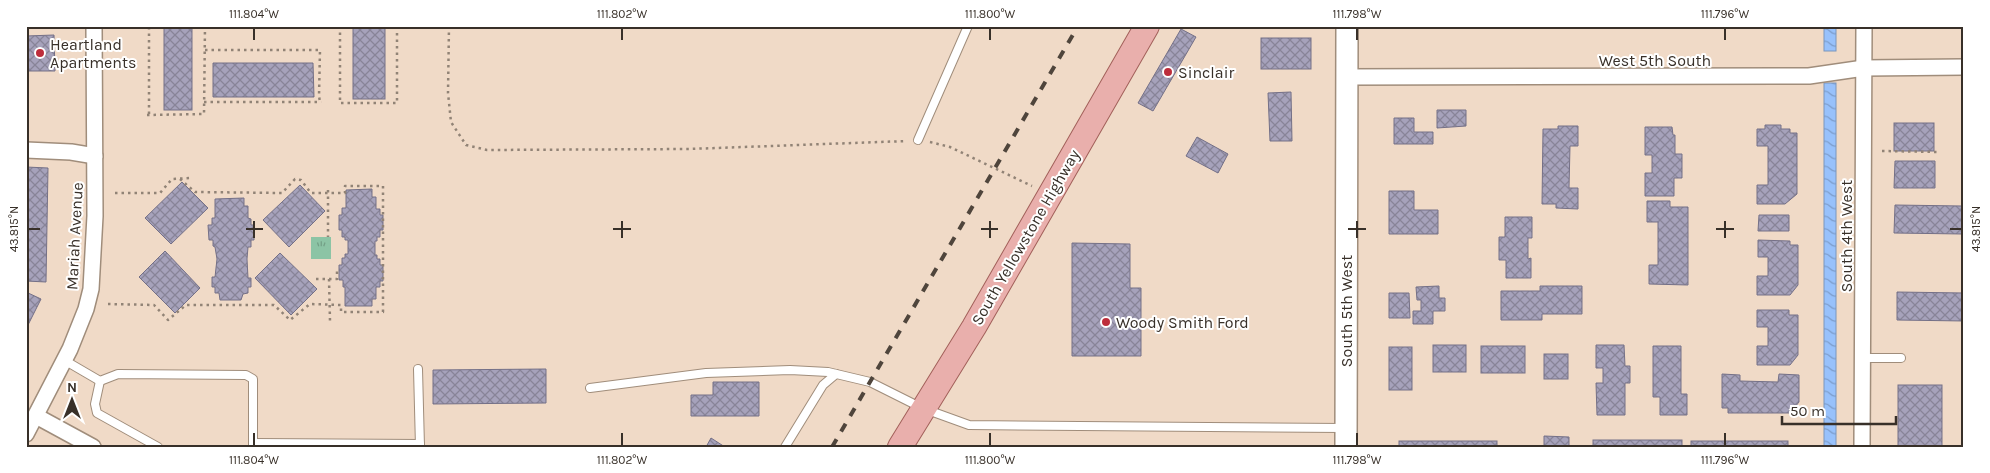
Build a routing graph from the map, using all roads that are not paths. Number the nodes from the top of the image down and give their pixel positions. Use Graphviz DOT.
graph roads {
  1 [pos="94,26"];
  2 [pos="968,26"];
  3 [pos="1147,26"];
  4 [pos="1347,26"];
  5 [pos="1864,26"];
  6 [pos="1964,67"];
  7 [pos="1864,68"];
  8 [pos="1346,77"];
  9 [pos="918,140"];
  10 [pos="26,150"];
  11 [pos="94,156"];
  12 [pos="1863,358"];
  13 [pos="1901,358"];
  14 [pos="64,360"];
  15 [pos="418,369"];
  16 [pos="836,374"];
  17 [pos="100,381"];
  18 [pos="590,388"];
  19 [pos="922,408"];
  20 [pos="36,416"];
  21 [pos="26,434"];
  22 [pos="1346,438"];
  23 [pos="253,445"];
  24 [pos="420,445"];
  25 [pos="92,447"];
  26 [pos="158,447"];
  27 [pos="784,447"];
  28 [pos="900,447"];
  29 [pos="1862,447"];
  1 -- 11 [label="street, Mariah Avenue"];
  2 -- 9 [label="lane"];
  3 -- 19 [label="main road, South Yellowstone Highway"];
  4 -- 8 [label="street, South 5th West"];
  5 -- 7 [label="street, South 4th West"];
  6 -- 7 [label="street, West 5th South"];
  7 -- 8 [label="street, West 5th South"];
  7 -- 12 [label="street, South 4th West"];
  8 -- 22 [label="street, South 5th West"];
  10 -- 11 [label="street"];
  11 -- 14 [label="street, Mariah Avenue"];
  12 -- 13 [label="lane"];
  12 -- 29 [label="street, South 4th West"];
  14 -- 17 [label="lane"];
  14 -- 20 [label="street, Mariah Avenue"];
  15 -- 24 [label="lane"];
  16 -- 18 [label="lane"];
  16 -- 19 [label="lane"];
  16 -- 27 [label="lane"];
  17 -- 23 [label="lane"];
  17 -- 26 [label="lane"];
  19 -- 22 [label="lane"];
  19 -- 28 [label="main road, South Yellowstone Highway"];
  20 -- 21 [label="street, Mariah Avenue"];
  20 -- 25 [label="street"];
  23 -- 24 [label="lane"];
}
